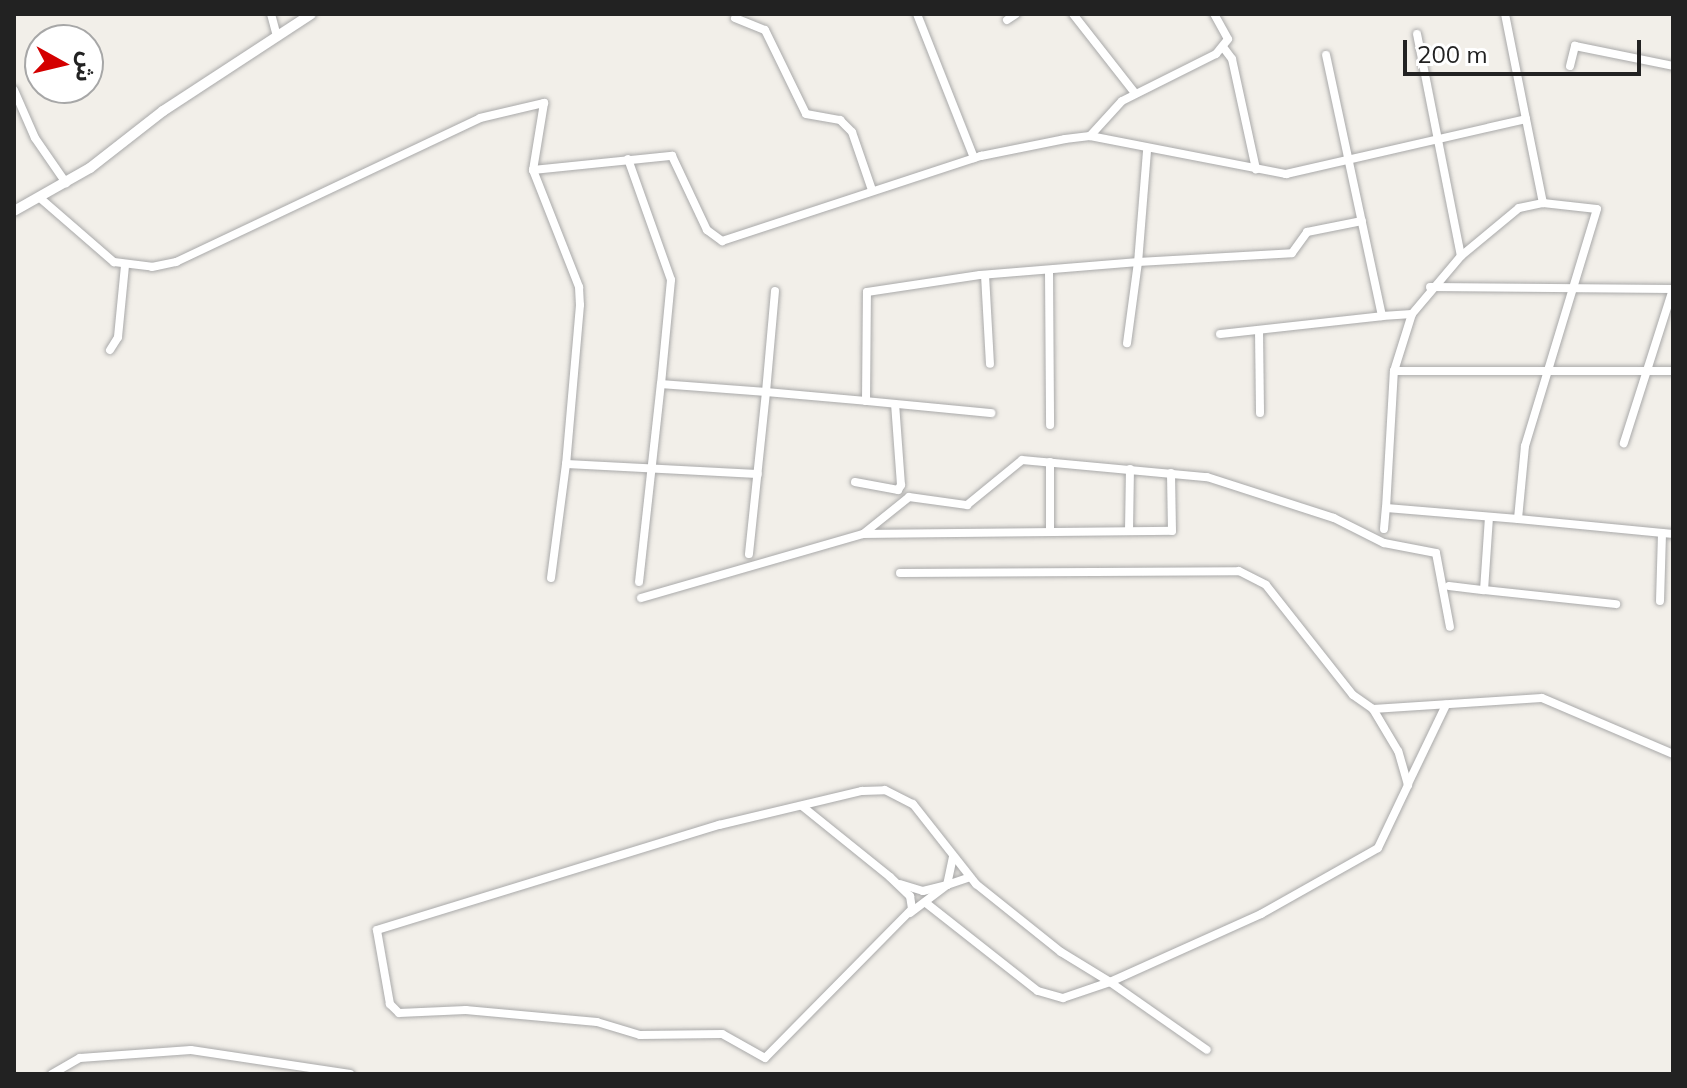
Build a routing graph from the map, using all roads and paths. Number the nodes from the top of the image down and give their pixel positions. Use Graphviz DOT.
graph roads {
  1 [pos="271,14"];
  2 [pos="311,14"];
  3 [pos="917,14"];
  4 [pos="1016,14"];
  5 [pos="1073,14"];
  6 [pos="1214,14"];
  7 [pos="1505,14"];
  8 [pos="735,18"];
  9 [pos="1007,20"];
  10 [pos="1417,34"];
  11 [pos="277,36"];
  12 [pos="1223,47"];
  13 [pos="1326,55"];
  14 [pos="1570,66"];
  15 [pos="1673,66"];
  16 [pos="14,90"];
  17 [pos="1135,93"];
  18 [pos="1526,119"];
  19 [pos="1090,136"];
  20 [pos="1437,140"];
  21 [pos="1147,151"];
  22 [pos="974,158"];
  23 [pos="628,159"];
  24 [pos="1348,161"];
  25 [pos="1256,169"];
  26 [pos="533,170"];
  27 [pos="66,183"];
  28 [pos="872,190"];
  29 [pos="40,198"];
  30 [pos="1543,203"];
  31 [pos="14,211"];
  32 [pos="1362,221"];
  33 [pos="1461,256"];
  34 [pos="1138,262"];
  35 [pos="125,265"];
  36 [pos="1049,271"];
  37 [pos="985,275"];
  38 [pos="1430,287"];
  39 [pos="1575,288"];
  40 [pos="775,291"];
  41 [pos="1412,314"];
  42 [pos="1382,316"];
  43 [pos="1259,330"];
  44 [pos="1220,334"];
  45 [pos="1127,343"];
  46 [pos="110,350"];
  47 [pos="990,364"];
  48 [pos="1648,370"];
  49 [pos="1394,371"];
  50 [pos="1550,371"];
  51 [pos="1673,371"];
  52 [pos="661,384"];
  53 [pos="766,392"];
  54 [pos="866,401"];
  55 [pos="895,404"];
  56 [pos="991,413"];
  57 [pos="1260,413"];
  58 [pos="1050,425"];
  59 [pos="1624,443"];
  60 [pos="1050,462"];
  61 [pos="566,464"];
  62 [pos="652,465"];
  63 [pos="1130,469"];
  64 [pos="1171,473"];
  65 [pos="758,474"];
  66 [pos="855,482"];
  67 [pos="1386,508"];
  68 [pos="1489,517"];
  69 [pos="1518,519"];
  70 [pos="1384,529"];
  71 [pos="1129,531"];
  72 [pos="1050,532"];
  73 [pos="1662,533"];
  74 [pos="863,534"];
  75 [pos="1673,534"];
  76 [pos="749,554"];
  77 [pos="900,573"];
  78 [pos="551,578"];
  79 [pos="639,582"];
  80 [pos="1449,586"];
  81 [pos="1484,590"];
  82 [pos="641,598"];
  83 [pos="1660,601"];
  84 [pos="1616,604"];
  85 [pos="1450,627"];
  86 [pos="1446,705"];
  87 [pos="1373,709"];
  88 [pos="1673,754"];
  89 [pos="1408,785"];
  90 [pos="802,806"];
  91 [pos="953,856"];
  92 [pos="970,877"];
  93 [pos="896,883"];
  94 [pos="947,885"];
  95 [pos="926,903"];
  96 [pos="909,914"];
  97 [pos="1110,982"];
  98 [pos="1207,1050"];
  99 [pos="52,1074"];
  100 [pos="350,1074"];
  1 -- 11 [label="street"];
  2 -- 11 [label="street"];
  3 -- 22 [label="street"];
  4 -- 9 [label="street"];
  5 -- 17 [label="street"];
  6 -- 12 [label="street"];
  7 -- 18 [label="street"];
  8 -- 28 [label="street"];
  10 -- 20 [label="street"];
  11 -- 27 [label="street"];
  12 -- 17 [label="street"];
  12 -- 25 [label="street"];
  13 -- 24 [label="street"];
  14 -- 15 [label="street"];
  16 -- 27 [label="street"];
  17 -- 19 [label="street"];
  18 -- 20 [label="street"];
  18 -- 30 [label="street"];
  19 -- 21 [label="street"];
  19 -- 22 [label="street"];
  20 -- 24 [label="street"];
  20 -- 33 [label="street"];
  21 -- 25 [label="street"];
  21 -- 34 [label="street"];
  22 -- 28 [label="street"];
  23 -- 26 [label="street"];
  23 -- 28 [label="street"];
  23 -- 52 [label="street"];
  24 -- 25 [label="street"];
  24 -- 32 [label="street"];
  26 -- 35 [label="street"];
  26 -- 61 [label="street"];
  27 -- 29 [label="street"];
  29 -- 31 [label="street"];
  29 -- 35 [label="street"];
  30 -- 33 [label="street"];
  30 -- 39 [label="street"];
  32 -- 34 [label="street"];
  32 -- 42 [label="street"];
  33 -- 38 [label="street"];
  34 -- 36 [label="street"];
  34 -- 45 [label="street"];
  35 -- 46 [label="street"];
  36 -- 37 [label="street"];
  36 -- 58 [label="street"];
  37 -- 47 [label="street"];
  37 -- 54 [label="street"];
  38 -- 39 [label="street"];
  38 -- 41 [label="street"];
  39 -- 48 [label="street"];
  39 -- 50 [label="street"];
  40 -- 53 [label="street"];
  41 -- 42 [label="street"];
  41 -- 49 [label="street"];
  42 -- 43 [label="street"];
  43 -- 44 [label="street"];
  43 -- 57 [label="street"];
  48 -- 50 [label="street"];
  48 -- 51 [label="street"];
  48 -- 59 [label="street"];
  49 -- 50 [label="street"];
  49 -- 67 [label="street"];
  50 -- 69 [label="street"];
  52 -- 53 [label="street"];
  52 -- 62 [label="street"];
  53 -- 54 [label="street"];
  53 -- 65 [label="street"];
  54 -- 55 [label="street"];
  55 -- 56 [label="street"];
  55 -- 66 [label="street"];
  60 -- 63 [label="street"];
  60 -- 72 [label="street"];
  60 -- 74 [label="street"];
  61 -- 62 [label="street"];
  61 -- 78 [label="street"];
  62 -- 65 [label="street"];
  62 -- 79 [label="street"];
  63 -- 64 [label="street"];
  63 -- 71 [label="street"];
  64 -- 71 [label="street"];
  64 -- 85 [label="street"];
  65 -- 76 [label="street"];
  67 -- 68 [label="street"];
  67 -- 70 [label="street"];
  68 -- 69 [label="street"];
  68 -- 81 [label="street"];
  69 -- 73 [label="street"];
  71 -- 72 [label="street"];
  72 -- 74 [label="street"];
  73 -- 75 [label="street"];
  73 -- 83 [label="street"];
  74 -- 82 [label="street"];
  77 -- 87 [label="street"];
  80 -- 81 [label="street"];
  81 -- 84 [label="street"];
  86 -- 87 [label="street"];
  86 -- 88 [label="street"];
  86 -- 89 [label="street"];
  87 -- 89 [label="street"];
  89 -- 97 [label="street"];
  90 -- 91 [label="street"];
  90 -- 93 [label="street"];
  90 -- 96 [label="street"];
  91 -- 92 [label="street"];
  91 -- 94 [label="street"];
  92 -- 94 [label="street"];
  92 -- 97 [label="street"];
  93 -- 94 [label="street"];
  93 -- 96 [label="street"];
  94 -- 95 [label="street"];
  95 -- 96 [label="street"];
  95 -- 97 [label="street"];
  97 -- 98 [label="street"];
  99 -- 100 [label="street"];
}
